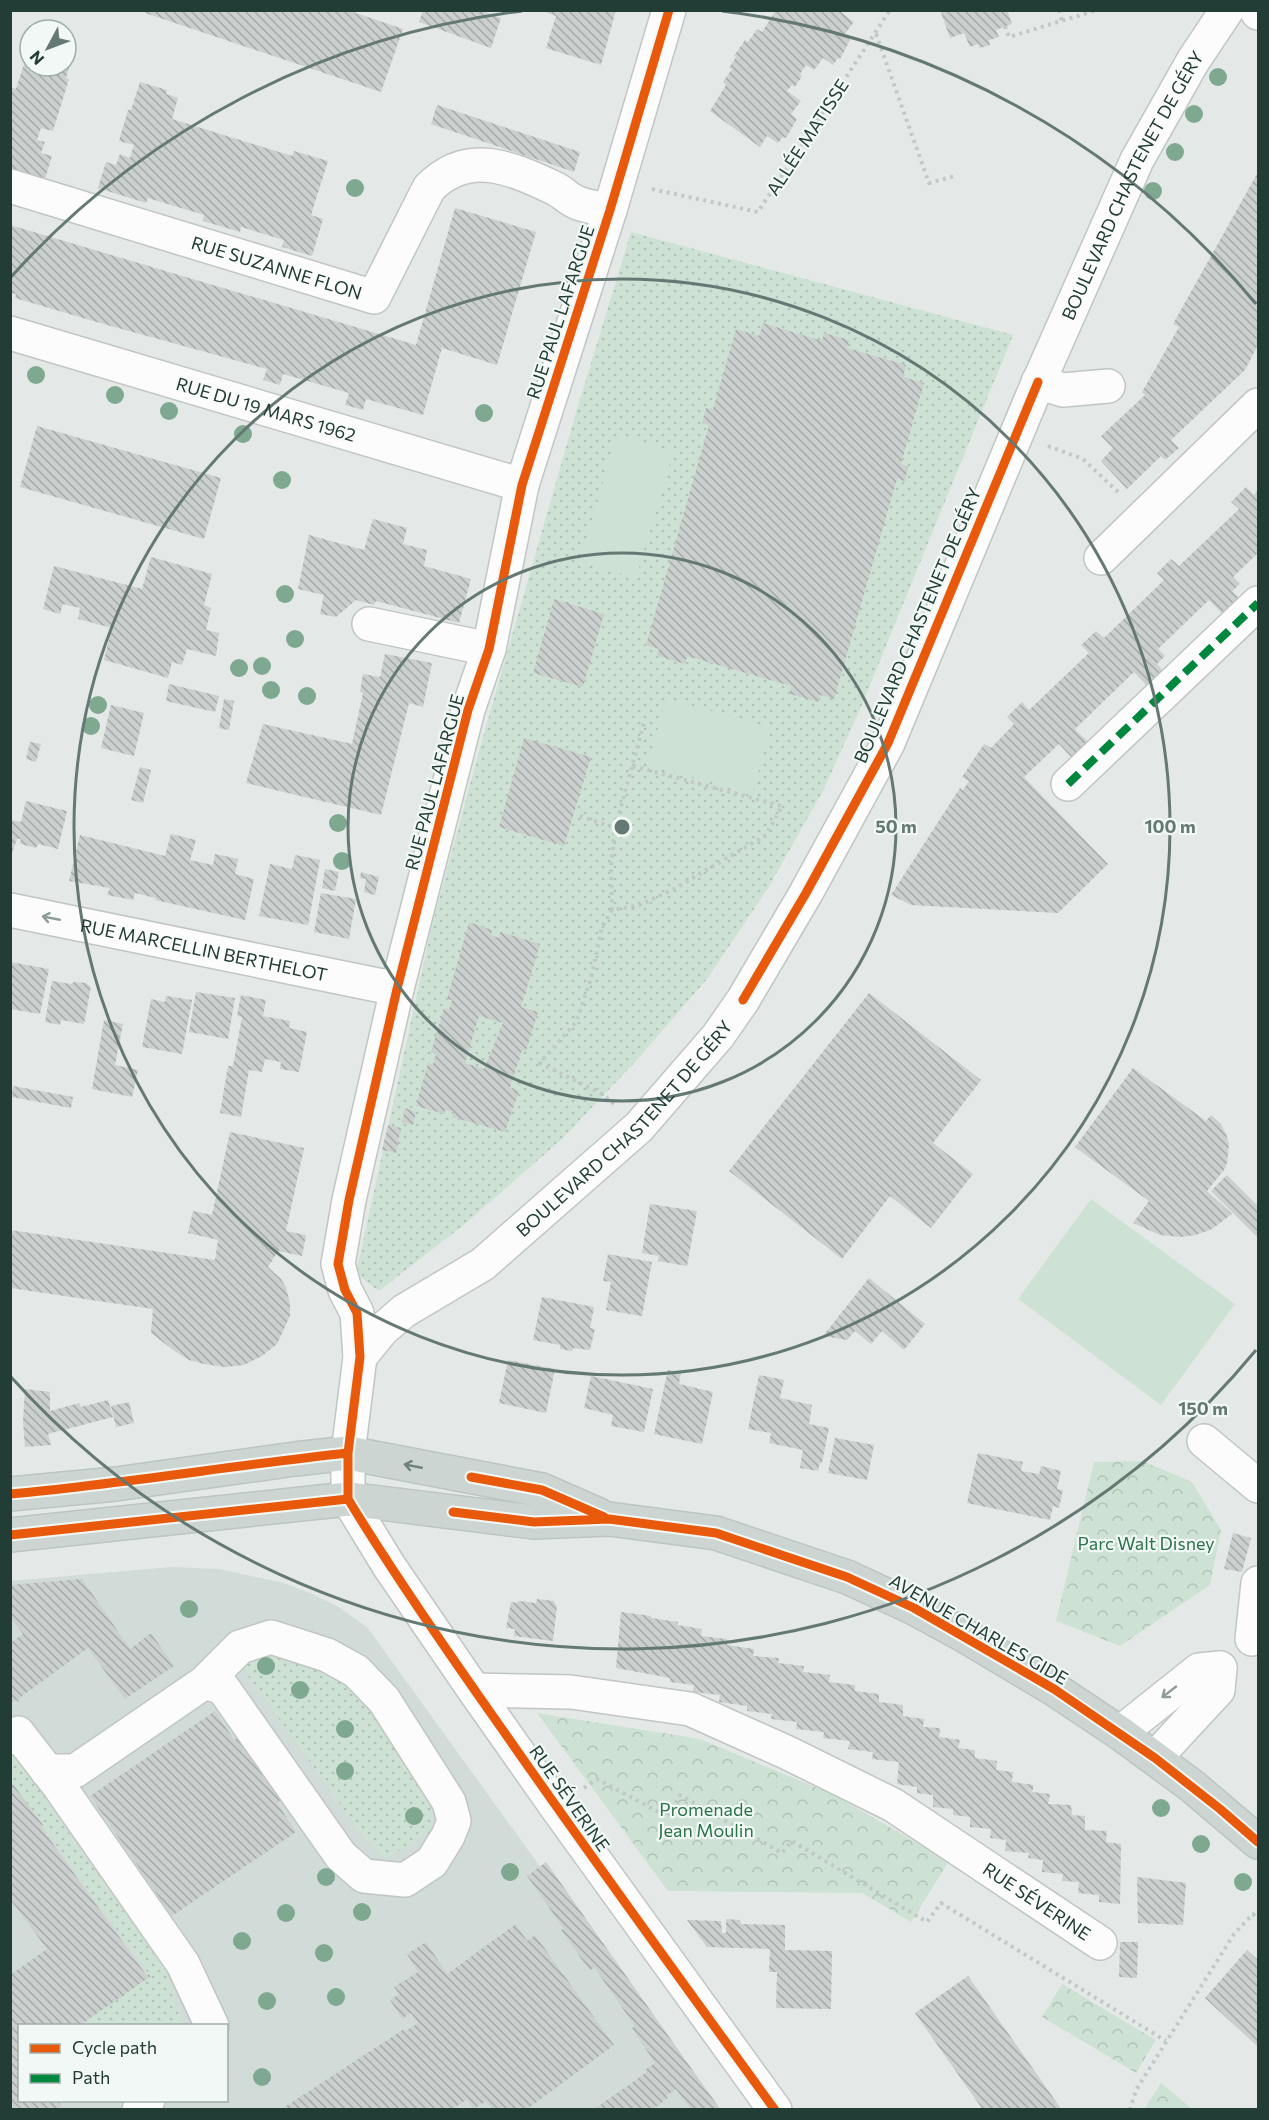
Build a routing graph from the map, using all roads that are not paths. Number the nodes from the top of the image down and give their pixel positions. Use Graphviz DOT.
graph roads {
  1 [pos="669,10"];
  2 [pos="1227,10"];
  3 [pos="10,186"];
  4 [pos="612,204"];
  5 [pos="10,333"];
  6 [pos="1038,382"];
  7 [pos="1108,386"];
  8 [pos="1258,405"];
  9 [pos="522,485"];
  10 [pos="1101,558"];
  11 [pos="1258,603"];
  12 [pos="369,624"];
  13 [pos="489,649"];
  14 [pos="1068,784"];
  15 [pos="10,910"];
  16 [pos="397,989"];
  17 [pos="360,1357"];
  18 [pos="1204,1441"];
  19 [pos="348,1453"];
  20 [pos="1258,1486"];
  21 [pos="10,1494"];
  22 [pos="348,1499"];
  23 [pos="609,1519"];
  24 [pos="10,1535"];
  25 [pos="1258,1583"];
  26 [pos="1255,1638"];
  27 [pos="1220,1668"];
  28 [pos="205,1682"];
  29 [pos="474,1690"];
  30 [pos="1120,1733"];
  31 [pos="10,1737"];
  32 [pos="1155,1758"];
  33 [pos="47,1771"];
  34 [pos="1258,1842"];
  35 [pos="1101,1943"];
  36 [pos="212,2024"];
  37 [pos="775,2109"];
  1 -- 4 [label="street, RUE PAUL LAFARGUE"];
  2 -- 6 [label="street, BOULEVARD CHASTENET DE GÉRY"];
  3 -- 4 [label="street, RUE SUZANNE FLON"];
  4 -- 9 [label="street, RUE PAUL LAFARGUE"];
  5 -- 9 [label="street, RUE DU 19 MARS 1962"];
  6 -- 7 [label="street"];
  6 -- 17 [label="street, BOULEVARD CHASTENET DE GÉRY"];
  8 -- 10 [label="street"];
  9 -- 13 [label="street, RUE PAUL LAFARGUE"];
  11 -- 14 [label="street"];
  12 -- 13 [label="street"];
  13 -- 16 [label="street, RUE PAUL LAFARGUE"];
  16 -- 15 [label="street, RUE MARCELLIN BERTHELOT, one-way"];
  16 -- 17 [label="street, RUE PAUL LAFARGUE"];
  17 -- 19 [label="street"];
  18 -- 20 [label="street"];
  19 -- 21 [label="main road, AVENUE CHARLES GIDE"];
  19 -- 22 [label="street"];
  23 -- 19 [label="main road, AVENUE CHARLES GIDE, one-way"];
  22 -- 23 [label="main road, AVENUE CHARLES GIDE"];
  22 -- 24 [label="main road, AVENUE CHARLES GIDE"];
  22 -- 29 [label="street, RUE SÉVERINE"];
  23 -- 30 [label="main road, AVENUE CHARLES GIDE"];
  25 -- 26 [label="street"];
  26 -- 27 [label="street"];
  27 -- 30 [label="street, one-way"];
  27 -- 32 [label="street"];
  28 -- 28 [label="street"];
  28 -- 33 [label="street"];
  29 -- 35 [label="street, RUE SÉVERINE"];
  29 -- 37 [label="street, RUE SÉVERINE"];
  30 -- 32 [label="main road, AVENUE CHARLES GIDE"];
  31 -- 33 [label="street"];
  32 -- 34 [label="main road, AVENUE CHARLES GIDE"];
  33 -- 36 [label="street"];
}
